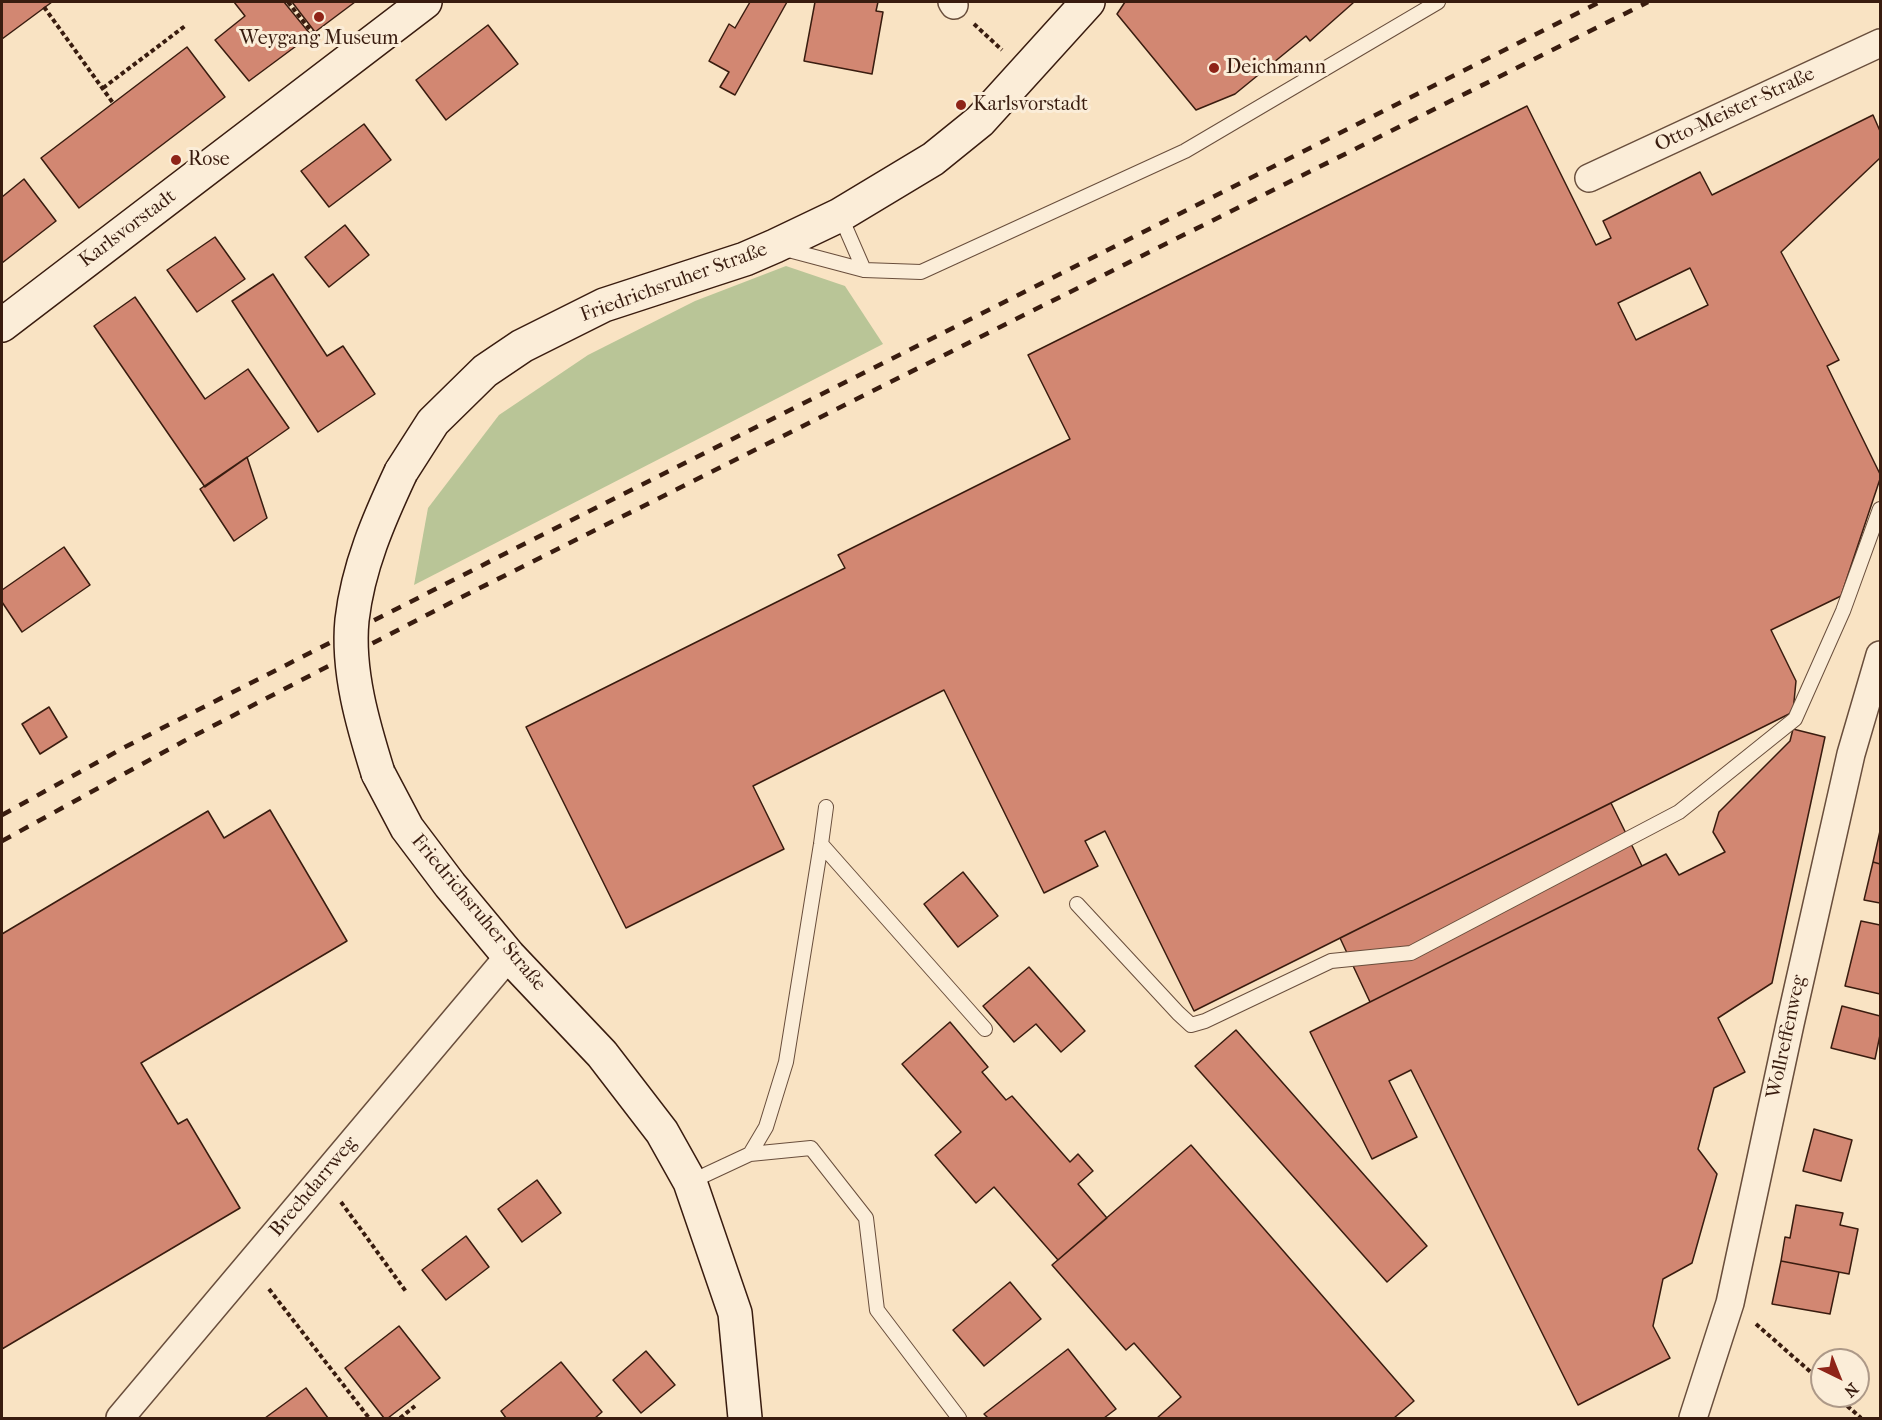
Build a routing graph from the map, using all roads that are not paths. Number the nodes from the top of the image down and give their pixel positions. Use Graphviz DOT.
graph roads {
  1 [pos="425,2"];
  2 [pos="1083,2"];
  3 [pos="1438,2"];
  4 [pos="1881,43"];
  5 [pos="1589,178"];
  6 [pos="840,215"];
  7 [pos="775,246"];
  8 [pos="864,270"];
  9 [pos="2,325"];
  10 [pos="1881,509"];
  11 [pos="1881,655"];
  12 [pos="826,807"];
  13 [pos="821,844"];
  14 [pos="1077,904"];
  15 [pos="509,956"];
  16 [pos="985,1029"];
  17 [pos="750,1154"];
  18 [pos="690,1182"];
  19 [pos="120,1419"];
  20 [pos="746,1419"];
  21 [pos="959,1419"];
  22 [pos="1694,1419"];
  1 -- 9 [label="main road, Karlsvorstadt"];
  2 -- 6 [label="main road, Friedrichsruher Straße"];
  3 -- 8 [label="lane"];
  4 -- 5 [label="street, Otto-Meister-Straße"];
  6 -- 7 [label="main road, Friedrichsruher Straße"];
  6 -- 8 [label="lane"];
  7 -- 8 [label="lane"];
  7 -- 15 [label="main road, Friedrichsruher Straße, bridge"];
  10 -- 14 [label="lane"];
  11 -- 22 [label="street, Wollreffenweg"];
  12 -- 13 [label="lane"];
  13 -- 16 [label="lane"];
  13 -- 17 [label="lane"];
  15 -- 18 [label="main road, Friedrichsruher Straße"];
  15 -- 19 [label="street, Brechdarrweg"];
  17 -- 18 [label="lane"];
  17 -- 21 [label="lane"];
  18 -- 20 [label="main road, Friedrichsruher Straße"];
}
